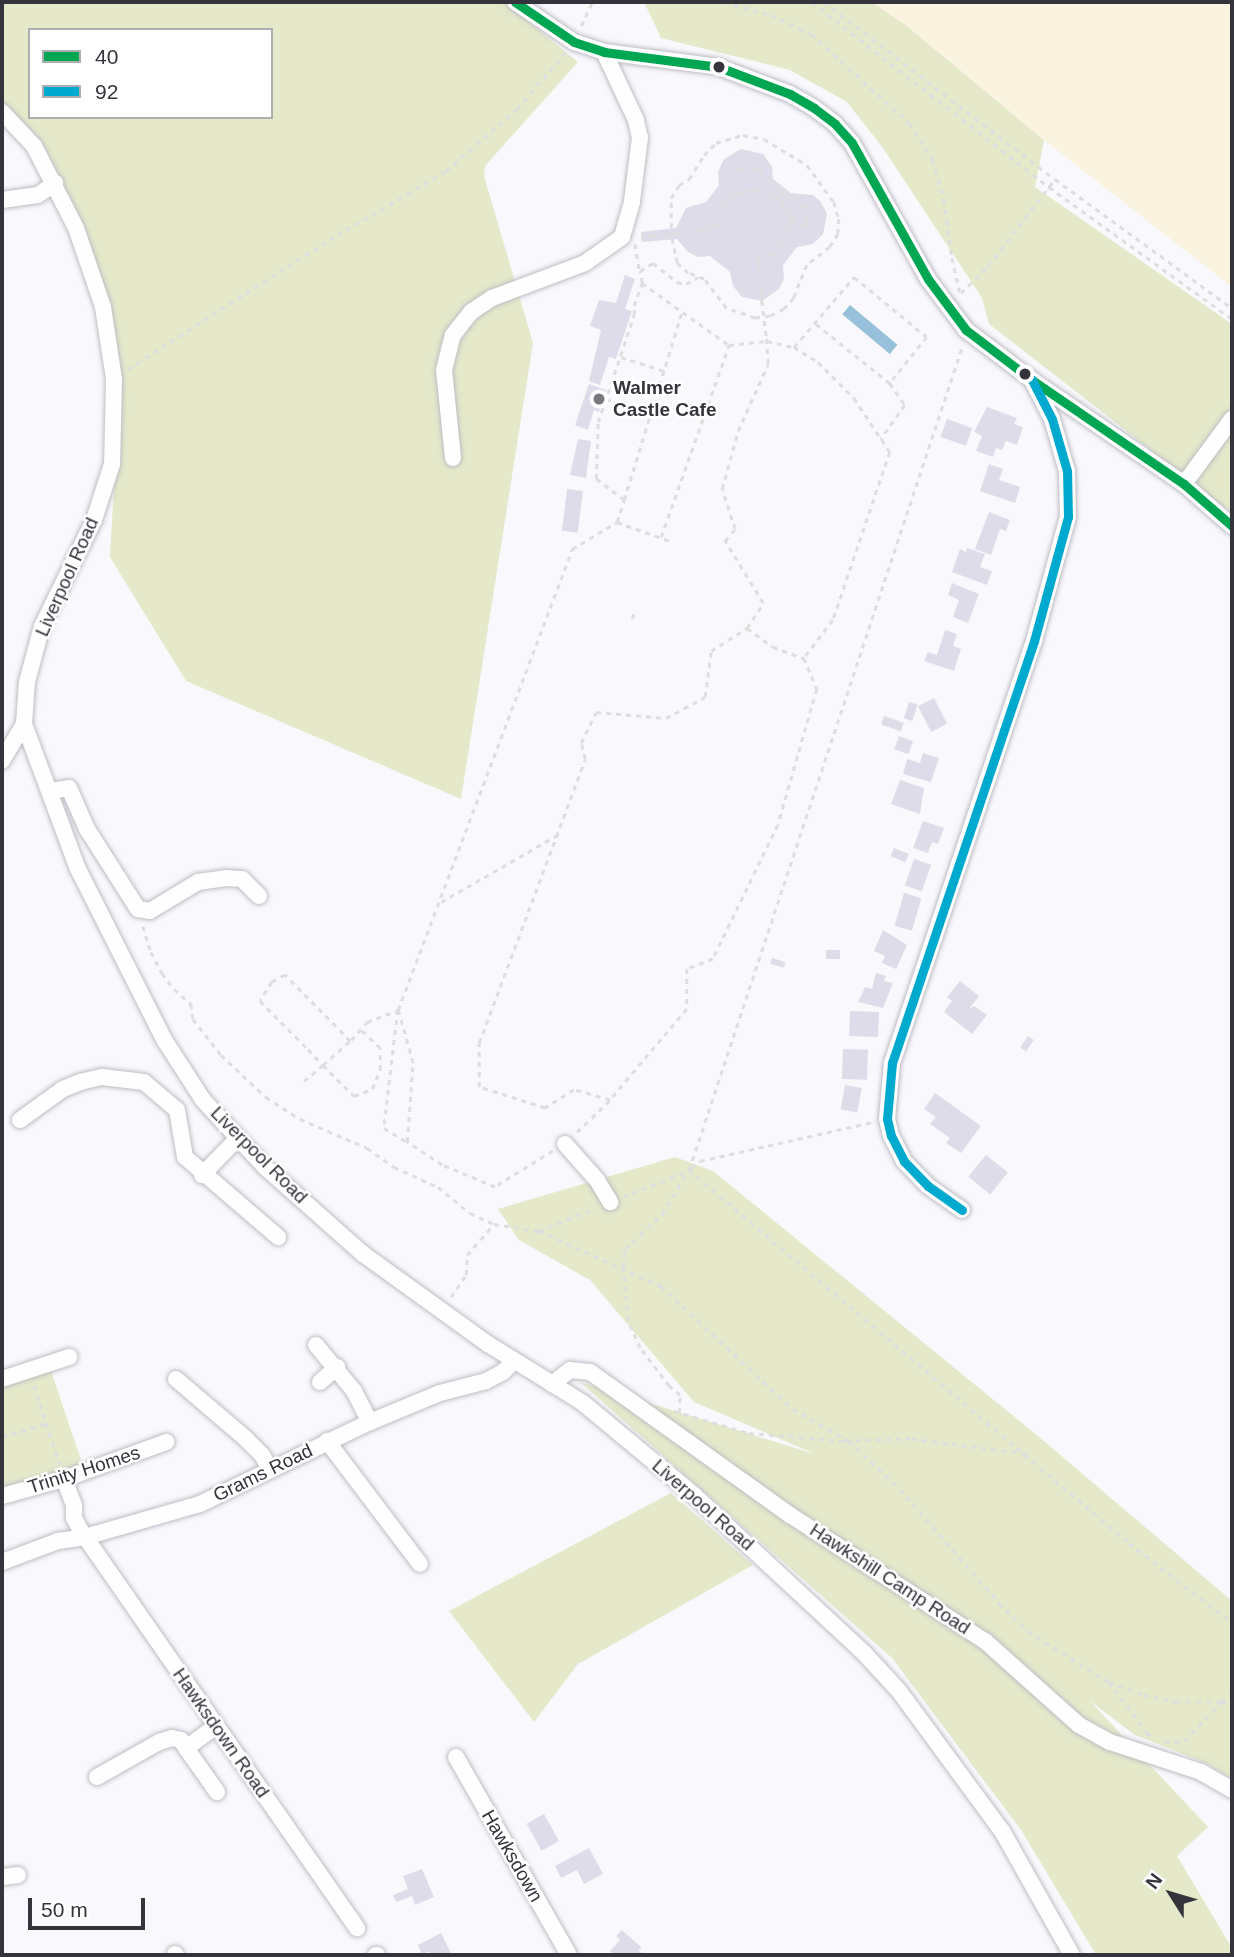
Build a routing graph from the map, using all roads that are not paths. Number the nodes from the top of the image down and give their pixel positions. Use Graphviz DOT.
graph roads {
  1 [pos="515,2"];
  2 [pos="604,52"];
  3 [pos="2,112"];
  4 [pos="55,183"];
  5 [pos="2,200"];
  6 [pos="1031,380"];
  7 [pos="1232,419"];
  8 [pos="453,458"];
  9 [pos="1184,484"];
  10 [pos="1232,526"];
  11 [pos="24,724"];
  12 [pos="8,740"];
  13 [pos="2,761"];
  14 [pos="50,791"];
  15 [pos="259,896"];
  16 [pos="20,1121"];
  17 [pos="238,1138"];
  18 [pos="565,1144"];
  19 [pos="202,1175"];
  20 [pos="610,1202"];
  21 [pos="962,1210"];
  22 [pos="278,1237"];
  23 [pos="316,1345"];
  24 [pos="69,1357"];
  25 [pos="514,1361"];
  26 [pos="337,1367"];
  27 [pos="2,1379"];
  28 [pos="176,1379"];
  29 [pos="320,1382"];
  30 [pos="552,1384"];
  31 [pos="370,1422"];
  32 [pos="327,1441"];
  33 [pos="166,1442"];
  34 [pos="270,1469"];
  35 [pos="64,1479"];
  36 [pos="2,1496"];
  37 [pos="85,1537"];
  38 [pos="2,1562"];
  39 [pos="420,1564"];
  40 [pos="216,1726"];
  41 [pos="186,1748"];
  42 [pos="456,1757"];
  43 [pos="97,1777"];
  44 [pos="1232,1790"];
  45 [pos="217,1792"];
  46 [pos="357,1928"];
  47 [pos="569,1955"];
  48 [pos="1072,1955"];
  1 -- 2 [label="street"];
  2 -- 6 [label="street"];
  2 -- 8 [label="street"];
  3 -- 4 [label="street, Liverpool Road"];
  4 -- 5 [label="street"];
  4 -- 11 [label="street, Liverpool Road"];
  6 -- 9 [label="street"];
  6 -- 21 [label="street"];
  7 -- 9 [label="street"];
  9 -- 10 [label="street"];
  11 -- 12 [label="street"];
  11 -- 14 [label="street, Liverpool Road"];
  12 -- 13 [label="street"];
  14 -- 15 [label="street"];
  14 -- 17 [label="street, Liverpool Road"];
  16 -- 19 [label="street"];
  17 -- 19 [label="street"];
  17 -- 25 [label="street, Liverpool Road"];
  18 -- 20 [label="street"];
  19 -- 22 [label="street"];
  23 -- 26 [label="street"];
  24 -- 27 [label="street"];
  25 -- 30 [label="street, Liverpool Road"];
  25 -- 31 [label="street, Grams Road"];
  26 -- 29 [label="street"];
  26 -- 31 [label="street"];
  28 -- 34 [label="street"];
  30 -- 44 [label="street, Hawkshill Camp Road"];
  30 -- 48 [label="street, Liverpool Road"];
  31 -- 32 [label="street, Grams Road"];
  32 -- 34 [label="street, Grams Road"];
  32 -- 39 [label="street"];
  33 -- 35 [label="street, Trinity Homes"];
  34 -- 37 [label="street, Grams Road"];
  35 -- 36 [label="street, Trinity Homes"];
  35 -- 37 [label="street, Hawksdown Road"];
  37 -- 38 [label="street, Grams Road"];
  37 -- 40 [label="street, Hawksdown Road"];
  40 -- 41 [label="street"];
  40 -- 46 [label="street, Hawksdown Road"];
  41 -- 43 [label="street"];
  41 -- 45 [label="street"];
  42 -- 47 [label="street, Hawksdown"];
}
